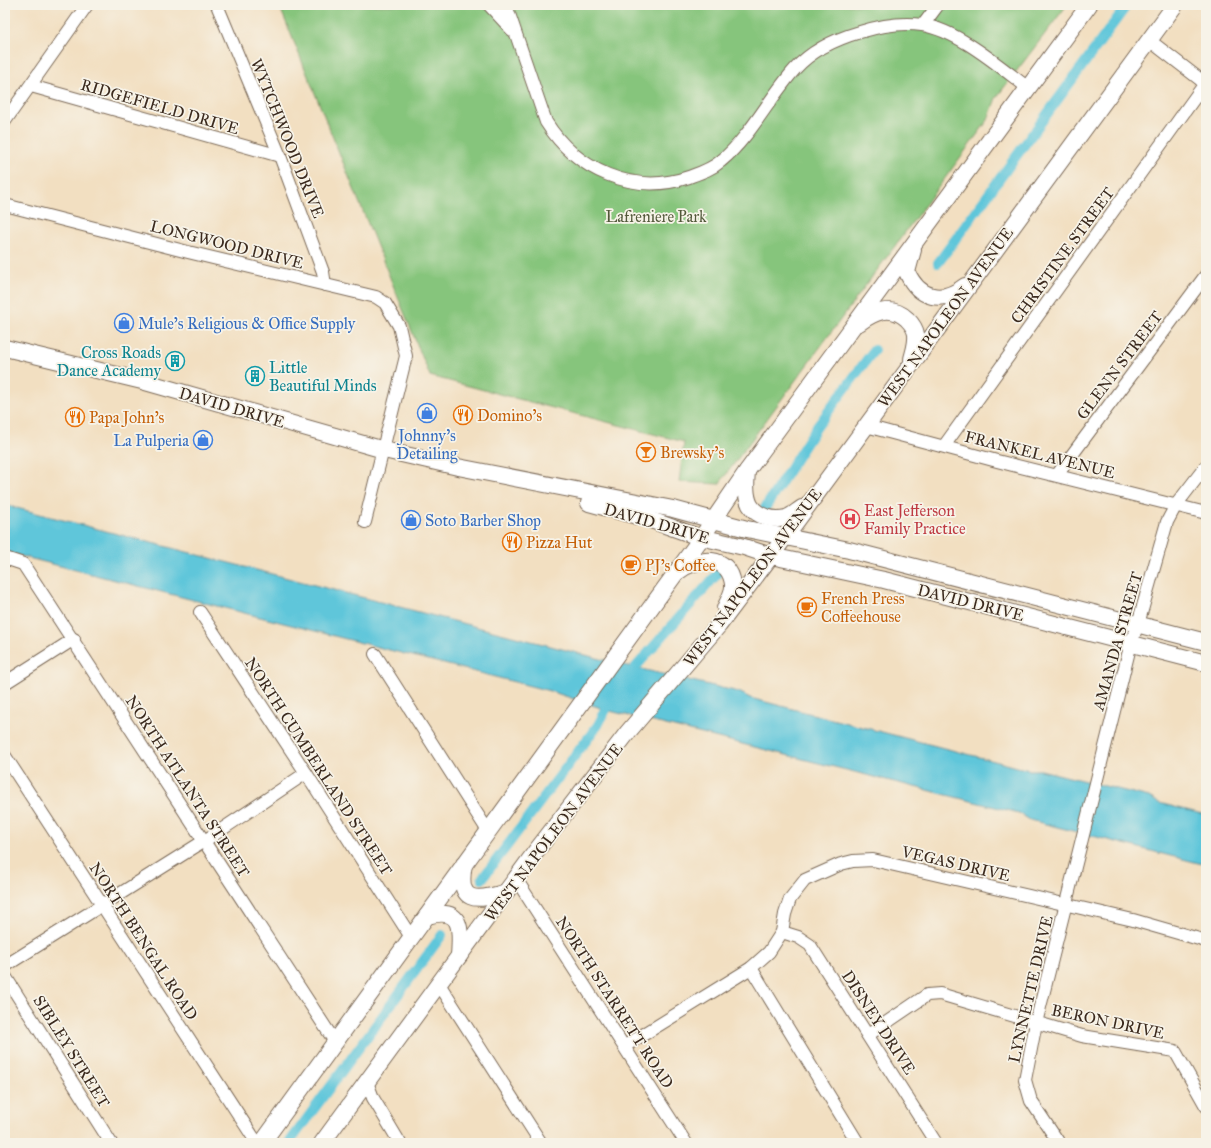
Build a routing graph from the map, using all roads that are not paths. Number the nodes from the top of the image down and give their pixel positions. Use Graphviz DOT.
graph roads {
  1 [pos="87,5"];
  2 [pos="217,5"];
  3 [pos="489,5"];
  4 [pos="506,5"];
  5 [pos="938,5"];
  6 [pos="1090,5"];
  7 [pos="1175,5"];
  8 [pos="923,25"];
  9 [pos="516,34"];
  10 [pos="1148,40"];
  11 [pos="1206,83"];
  12 [pos="31,86"];
  13 [pos="1028,88"];
  14 [pos="5,121"];
  15 [pos="280,156"];
  16 [pos="5,205"];
  17 [pos="916,241"];
  18 [pos="1206,275"];
  19 [pos="972,280"];
  20 [pos="325,285"];
  21 [pos="853,328"];
  22 [pos="5,348"];
  23 [pos="911,364"];
  24 [pos="866,426"];
  25 [pos="944,446"];
  26 [pos="384,450"];
  27 [pos="458,466"];
  28 [pos="1206,466"];
  29 [pos="747,471"];
  30 [pos="1057,475"];
  31 [pos="809,502"];
  32 [pos="1176,505"];
  33 [pos="1206,513"];
  34 [pos="712,519"];
  35 [pos="365,522"];
  36 [pos="702,537"];
  37 [pos="784,537"];
  38 [pos="770,556"];
  39 [pos="5,558"];
  40 [pos="675,574"];
  41 [pos="200,612"];
  42 [pos="1138,624"];
  43 [pos="719,625"];
  44 [pos="74,639"];
  45 [pos="1206,642"];
  46 [pos="1130,643"];
  47 [pos="375,654"];
  48 [pos="1206,663"];
  49 [pos="5,683"];
  50 [pos="5,756"];
  51 [pos="306,773"];
  52 [pos="488,831"];
  53 [pos="1082,834"];
  54 [pos="204,840"];
  55 [pos="464,864"];
  56 [pos="516,879"];
  57 [pos="506,892"];
  58 [pos="102,905"];
  59 [pos="1065,905"];
  60 [pos="427,916"];
  61 [pos="782,932"];
  62 [pos="411,937"];
  63 [pos="1206,941"];
  64 [pos="459,956"];
  65 [pos="5,966"];
  66 [pos="751,968"];
  67 [pos="5,976"];
  68 [pos="439,984"];
  69 [pos="1036,1022"];
  70 [pos="868,1035"];
  71 [pos="335,1042"];
  72 [pos="625,1046"];
  73 [pos="367,1082"];
  74 [pos="1206,1106"];
  75 [pos="111,1143"];
  76 [pos="257,1143"];
  77 [pos="262,1143"];
  78 [pos="322,1143"];
  79 [pos="400,1143"];
  80 [pos="541,1143"];
  81 [pos="686,1143"];
  82 [pos="858,1143"];
  83 [pos="936,1143"];
  84 [pos="1059,1143"];
  1 -- 12 [label="street"];
  2 -- 15 [label="street, WYTCHWOOD DRIVE"];
  3 -- 9 [label="street"];
  4 -- 9 [label="street"];
  5 -- 8 [label="street"];
  6 -- 13 [label="main road"];
  7 -- 10 [label="main road, WEST NAPOLEON AVENUE"];
  8 -- 9 [label="street"];
  8 -- 13 [label="street"];
  10 -- 11 [label="street"];
  10 -- 19 [label="main road, WEST NAPOLEON AVENUE"];
  11 -- 25 [label="street, CHRISTINE STREET"];
  12 -- 14 [label="street"];
  12 -- 15 [label="street, RIDGEFIELD DRIVE"];
  13 -- 17 [label="main road"];
  15 -- 20 [label="street, WYTCHWOOD DRIVE"];
  16 -- 20 [label="street, LONGWOOD DRIVE"];
  17 -- 19 [label="main road"];
  17 -- 21 [label="main road"];
  18 -- 30 [label="street, GLENN STREET"];
  19 -- 23 [label="main road, WEST NAPOLEON AVENUE"];
  20 -- 26 [label="street, LONGWOOD DRIVE"];
  21 -- 23 [label="main road"];
  21 -- 29 [label="main road"];
  22 -- 26 [label="main road, DAVID DRIVE"];
  23 -- 24 [label="main road, WEST NAPOLEON AVENUE"];
  24 -- 25 [label="street, FRANKEL AVENUE"];
  24 -- 31 [label="main road, WEST NAPOLEON AVENUE"];
  25 -- 30 [label="street, FRANKEL AVENUE"];
  26 -- 27 [label="main road, DAVID DRIVE"];
  26 -- 35 [label="street"];
  27 -- 34 [label="main road, DAVID DRIVE"];
  27 -- 36 [label="main road, DAVID DRIVE"];
  28 -- 32 [label="street, AMANDA STREET"];
  29 -- 31 [label="main road"];
  29 -- 34 [label="main road"];
  30 -- 32 [label="street, FRANKEL AVENUE"];
  31 -- 37 [label="main road, WEST NAPOLEON AVENUE"];
  32 -- 33 [label="street, FRANKEL AVENUE"];
  32 -- 42 [label="street, AMANDA STREET"];
  34 -- 36 [label="main road"];
  34 -- 37 [label="main road, DAVID DRIVE"];
  36 -- 38 [label="main road, DAVID DRIVE"];
  36 -- 40 [label="main road"];
  37 -- 38 [label="main road, WEST NAPOLEON AVENUE"];
  37 -- 42 [label="main road, DAVID DRIVE"];
  38 -- 43 [label="main road, WEST NAPOLEON AVENUE"];
  38 -- 46 [label="main road, DAVID DRIVE"];
  39 -- 44 [label="street, NORTH ATLANTA STREET"];
  40 -- 43 [label="main road"];
  40 -- 52 [label="main road"];
  41 -- 51 [label="street, NORTH CUMBERLAND STREET"];
  42 -- 45 [label="main road, DAVID DRIVE"];
  42 -- 46 [label="street, AMANDA STREET"];
  43 -- 56 [label="main road, WEST NAPOLEON AVENUE"];
  44 -- 49 [label="street"];
  44 -- 54 [label="street, NORTH ATLANTA STREET"];
  46 -- 48 [label="main road, DAVID DRIVE"];
  46 -- 53 [label="street, AMANDA STREET"];
  47 -- 52 [label="street"];
  50 -- 58 [label="street, NORTH BENGAL ROAD"];
  51 -- 54 [label="street"];
  51 -- 62 [label="street, NORTH CUMBERLAND STREET"];
  52 -- 55 [label="main road"];
  53 -- 59 [label="street, LYNNETTE DRIVE"];
  54 -- 58 [label="street"];
  54 -- 71 [label="street, NORTH ATLANTA STREET"];
  55 -- 57 [label="main road"];
  55 -- 60 [label="main road"];
  56 -- 57 [label="main road, WEST NAPOLEON AVENUE"];
  56 -- 72 [label="street, NORTH STARRETT ROAD"];
  57 -- 64 [label="main road, WEST NAPOLEON AVENUE"];
  58 -- 65 [label="street"];
  58 -- 76 [label="street, NORTH BENGAL ROAD"];
  59 -- 61 [label="street, VEGAS DRIVE"];
  59 -- 63 [label="street, VEGAS DRIVE"];
  59 -- 69 [label="street, LYNNETTE DRIVE"];
  60 -- 62 [label="main road"];
  60 -- 64 [label="main road"];
  61 -- 66 [label="street, VEGAS DRIVE"];
  61 -- 70 [label="street, DISNEY DRIVE"];
  62 -- 71 [label="main road"];
  64 -- 68 [label="main road, WEST NAPOLEON AVENUE"];
  66 -- 72 [label="street, VEGAS DRIVE"];
  66 -- 82 [label="street"];
  67 -- 75 [label="street, SIBLEY STREET"];
  68 -- 73 [label="main road, WEST NAPOLEON AVENUE"];
  68 -- 80 [label="street"];
  69 -- 70 [label="street, BERON DRIVE"];
  69 -- 74 [label="street, BERON DRIVE"];
  69 -- 84 [label="street, LYNNETTE DRIVE"];
  70 -- 83 [label="street, DISNEY DRIVE"];
  71 -- 77 [label="main road"];
  72 -- 81 [label="street, NORTH STARRETT ROAD"];
  73 -- 78 [label="main road, WEST NAPOLEON AVENUE"];
  73 -- 79 [label="street"];
}
